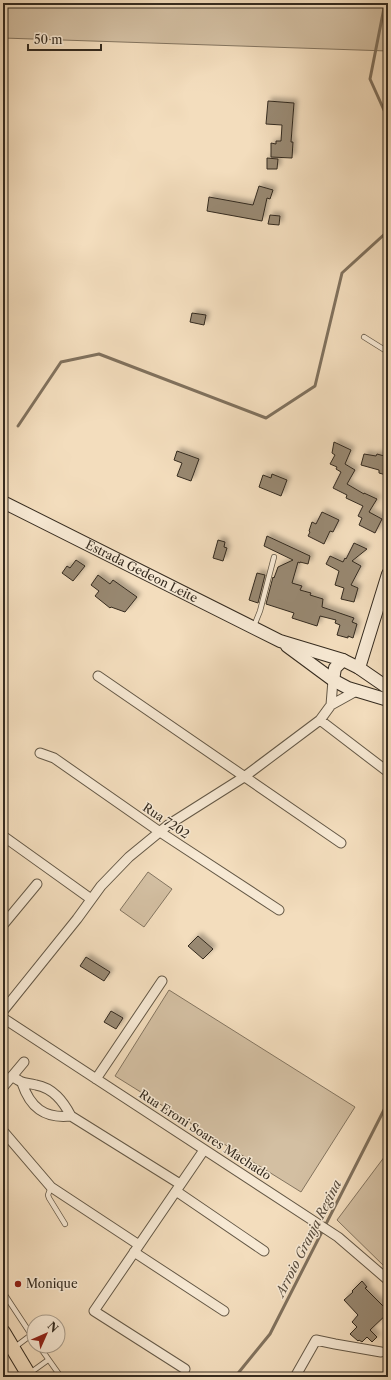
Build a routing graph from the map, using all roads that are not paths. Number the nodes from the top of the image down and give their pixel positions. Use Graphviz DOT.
graph roads {
  1 [pos="364,337"];
  2 [pos="388,352"];
  3 [pos="3,502"];
  4 [pos="274,557"];
  5 [pos="388,574"];
  6 [pos="254,628"];
  7 [pos="280,641"];
  8 [pos="343,660"];
  9 [pos="359,668"];
  10 [pos="98,676"];
  11 [pos="370,676"];
  12 [pos="333,680"];
  13 [pos="388,688"];
  14 [pos="358,690"];
  15 [pos="388,700"];
  16 [pos="331,705"];
  17 [pos="320,720"];
  18 [pos="40,753"];
  19 [pos="388,772"];
  20 [pos="244,776"];
  21 [pos="160,832"];
  22 [pos="3,836"];
  23 [pos="341,843"];
  24 [pos="37,884"];
  25 [pos="91,898"];
  26 [pos="279,910"];
  27 [pos="3,926"];
  28 [pos="162,980"];
  29 [pos="3,1011"];
  30 [pos="3,1018"];
  31 [pos="24,1062"];
  32 [pos="12,1076"];
  33 [pos="96,1079"];
  34 [pos="22,1083"];
  35 [pos="3,1087"];
  36 [pos="71,1116"];
  37 [pos="3,1131"];
  38 [pos="204,1150"];
  39 [pos="51,1186"];
  40 [pos="178,1188"];
  41 [pos="65,1224"];
  42 [pos="137,1248"];
  43 [pos="264,1250"];
  44 [pos="388,1280"];
  45 [pos="3,1293"];
  46 [pos="224,1311"];
  47 [pos="26,1327"];
  48 [pos="3,1332"];
  49 [pos="26,1341"];
  50 [pos="13,1348"];
  51 [pos="381,1352"];
  52 [pos="44,1354"];
  53 [pos="48,1360"];
  54 [pos="185,1370"];
  55 [pos="29,1376"];
  56 [pos="61,1377"];
  57 [pos="295,1377"];
  1 -- 2 [label="lane"];
  3 -- 6 [label="main road, Estrada Gedeon Leite"];
  4 -- 6 [label="lane"];
  5 -- 9 [label="main road"];
  6 -- 7 [label="main road, Estrada Gedeon Leite"];
  7 -- 8 [label="main road, Estrada Gedeon Leite"];
  7 -- 12 [label="main road, Estrada Gedeon Leite"];
  8 -- 9 [label="main road, Estrada Gedeon Leite"];
  8 -- 12 [label="main road"];
  9 -- 11 [label="main road, Estrada Gedeon Leite"];
  10 -- 20 [label="street"];
  11 -- 13 [label="main road, Estrada Gedeon Leite"];
  11 -- 14 [label="main road"];
  12 -- 14 [label="main road, Estrada Gedeon Leite"];
  12 -- 16 [label="street"];
  14 -- 15 [label="main road, Estrada Gedeon Leite"];
  14 -- 16 [label="street"];
  16 -- 17 [label="street"];
  17 -- 19 [label="street"];
  17 -- 20 [label="street"];
  18 -- 21 [label="street, Rua 7202"];
  20 -- 21 [label="street"];
  20 -- 23 [label="street"];
  21 -- 25 [label="street"];
  21 -- 26 [label="street, Rua 7202"];
  22 -- 25 [label="street"];
  24 -- 27 [label="street"];
  25 -- 29 [label="street"];
  28 -- 33 [label="street"];
  30 -- 33 [label="street, Rua Eroni Soares Machado"];
  31 -- 32 [label="street"];
  32 -- 34 [label="street"];
  32 -- 35 [label="street"];
  33 -- 38 [label="street, Rua Eroni Soares Machado"];
  34 -- 36 [label="street"];
  34 -- 36 [label="street"];
  36 -- 40 [label="street"];
  37 -- 39 [label="street"];
  38 -- 40 [label="street"];
  38 -- 44 [label="street, Rua Eroni Soares Machado"];
  39 -- 41 [label="lane"];
  39 -- 42 [label="street"];
  40 -- 42 [label="street"];
  40 -- 43 [label="street"];
  42 -- 46 [label="street"];
  42 -- 54 [label="street"];
  45 -- 47 [label="lane"];
  48 -- 50 [label="main road"];
  49 -- 50 [label="lane"];
  50 -- 55 [label="main road"];
  51 -- 57 [label="street"];
  52 -- 53 [label="lane"];
  53 -- 55 [label="lane"];
  53 -- 56 [label="lane"];
}
